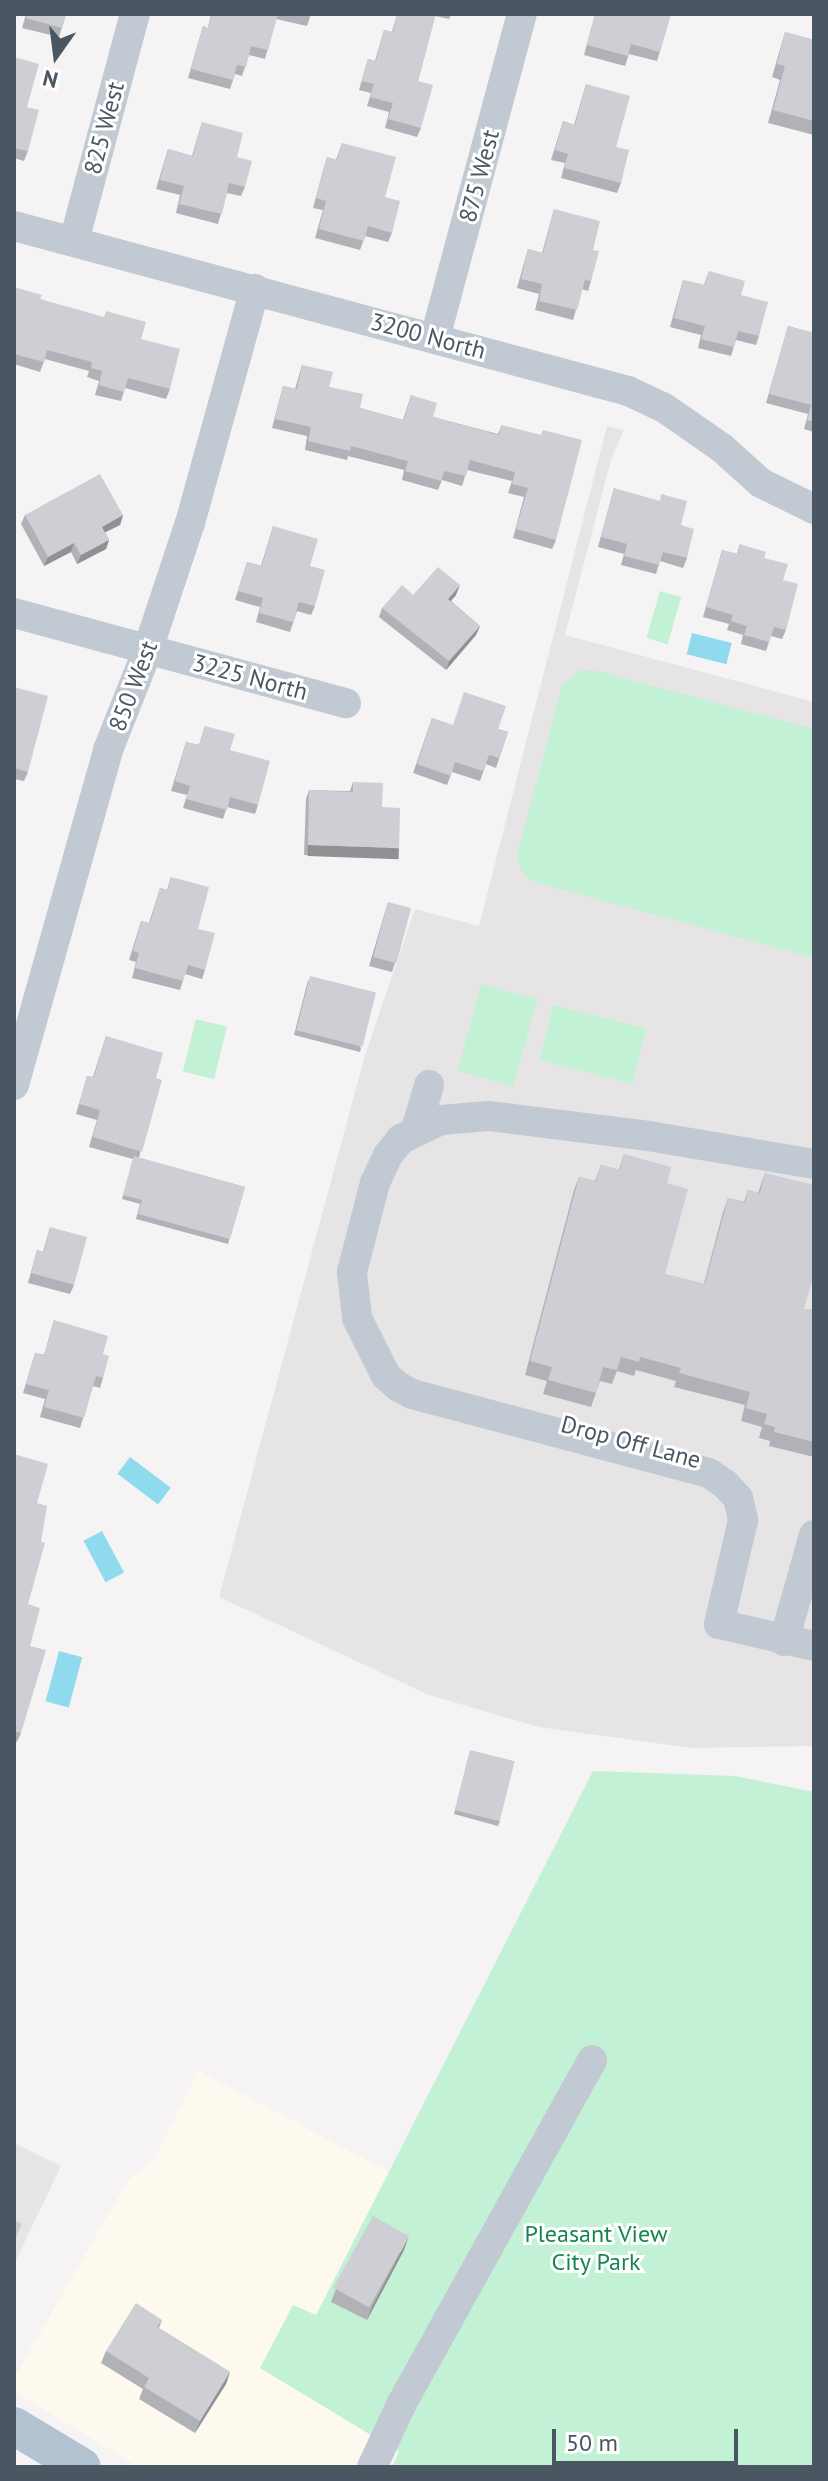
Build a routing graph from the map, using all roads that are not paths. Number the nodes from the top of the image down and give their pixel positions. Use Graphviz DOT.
graph roads {
  1 [pos="135,14"];
  2 [pos="522,14"];
  3 [pos="14,226"];
  4 [pos="74,241"];
  5 [pos="255,289"];
  6 [pos="435,338"];
  7 [pos="814,509"];
  8 [pos="14,613"];
  9 [pos="148,649"];
  10 [pos="346,703"];
  11 [pos="14,1085"];
  12 [pos="429,1085"];
  13 [pos="416,1130"];
  14 [pos="814,1164"];
  15 [pos="814,1535"];
  16 [pos="784,1641"];
  17 [pos="814,1646"];
  18 [pos="592,2060"];
  19 [pos="14,2426"];
  20 [pos="82,2467"];
  21 [pos="372,2467"];
  1 -- 4 [label="street, 825 West"];
  2 -- 6 [label="street, 875 West"];
  3 -- 4 [label="street, 3200 North"];
  4 -- 5 [label="street, 3200 North"];
  5 -- 6 [label="street, 3200 North"];
  5 -- 9 [label="street, 850 West"];
  6 -- 7 [label="street, 3200 North"];
  8 -- 9 [label="street, 3225 North"];
  9 -- 10 [label="street, 3225 North"];
  9 -- 11 [label="street, 850 West"];
  12 -- 13 [label="street"];
  13 -- 14 [label="street"];
  13 -- 16 [label="street"];
  15 -- 16 [label="street"];
  16 -- 17 [label="street"];
  18 -- 21 [label="street"];
  19 -- 20 [label="main road"];
}
